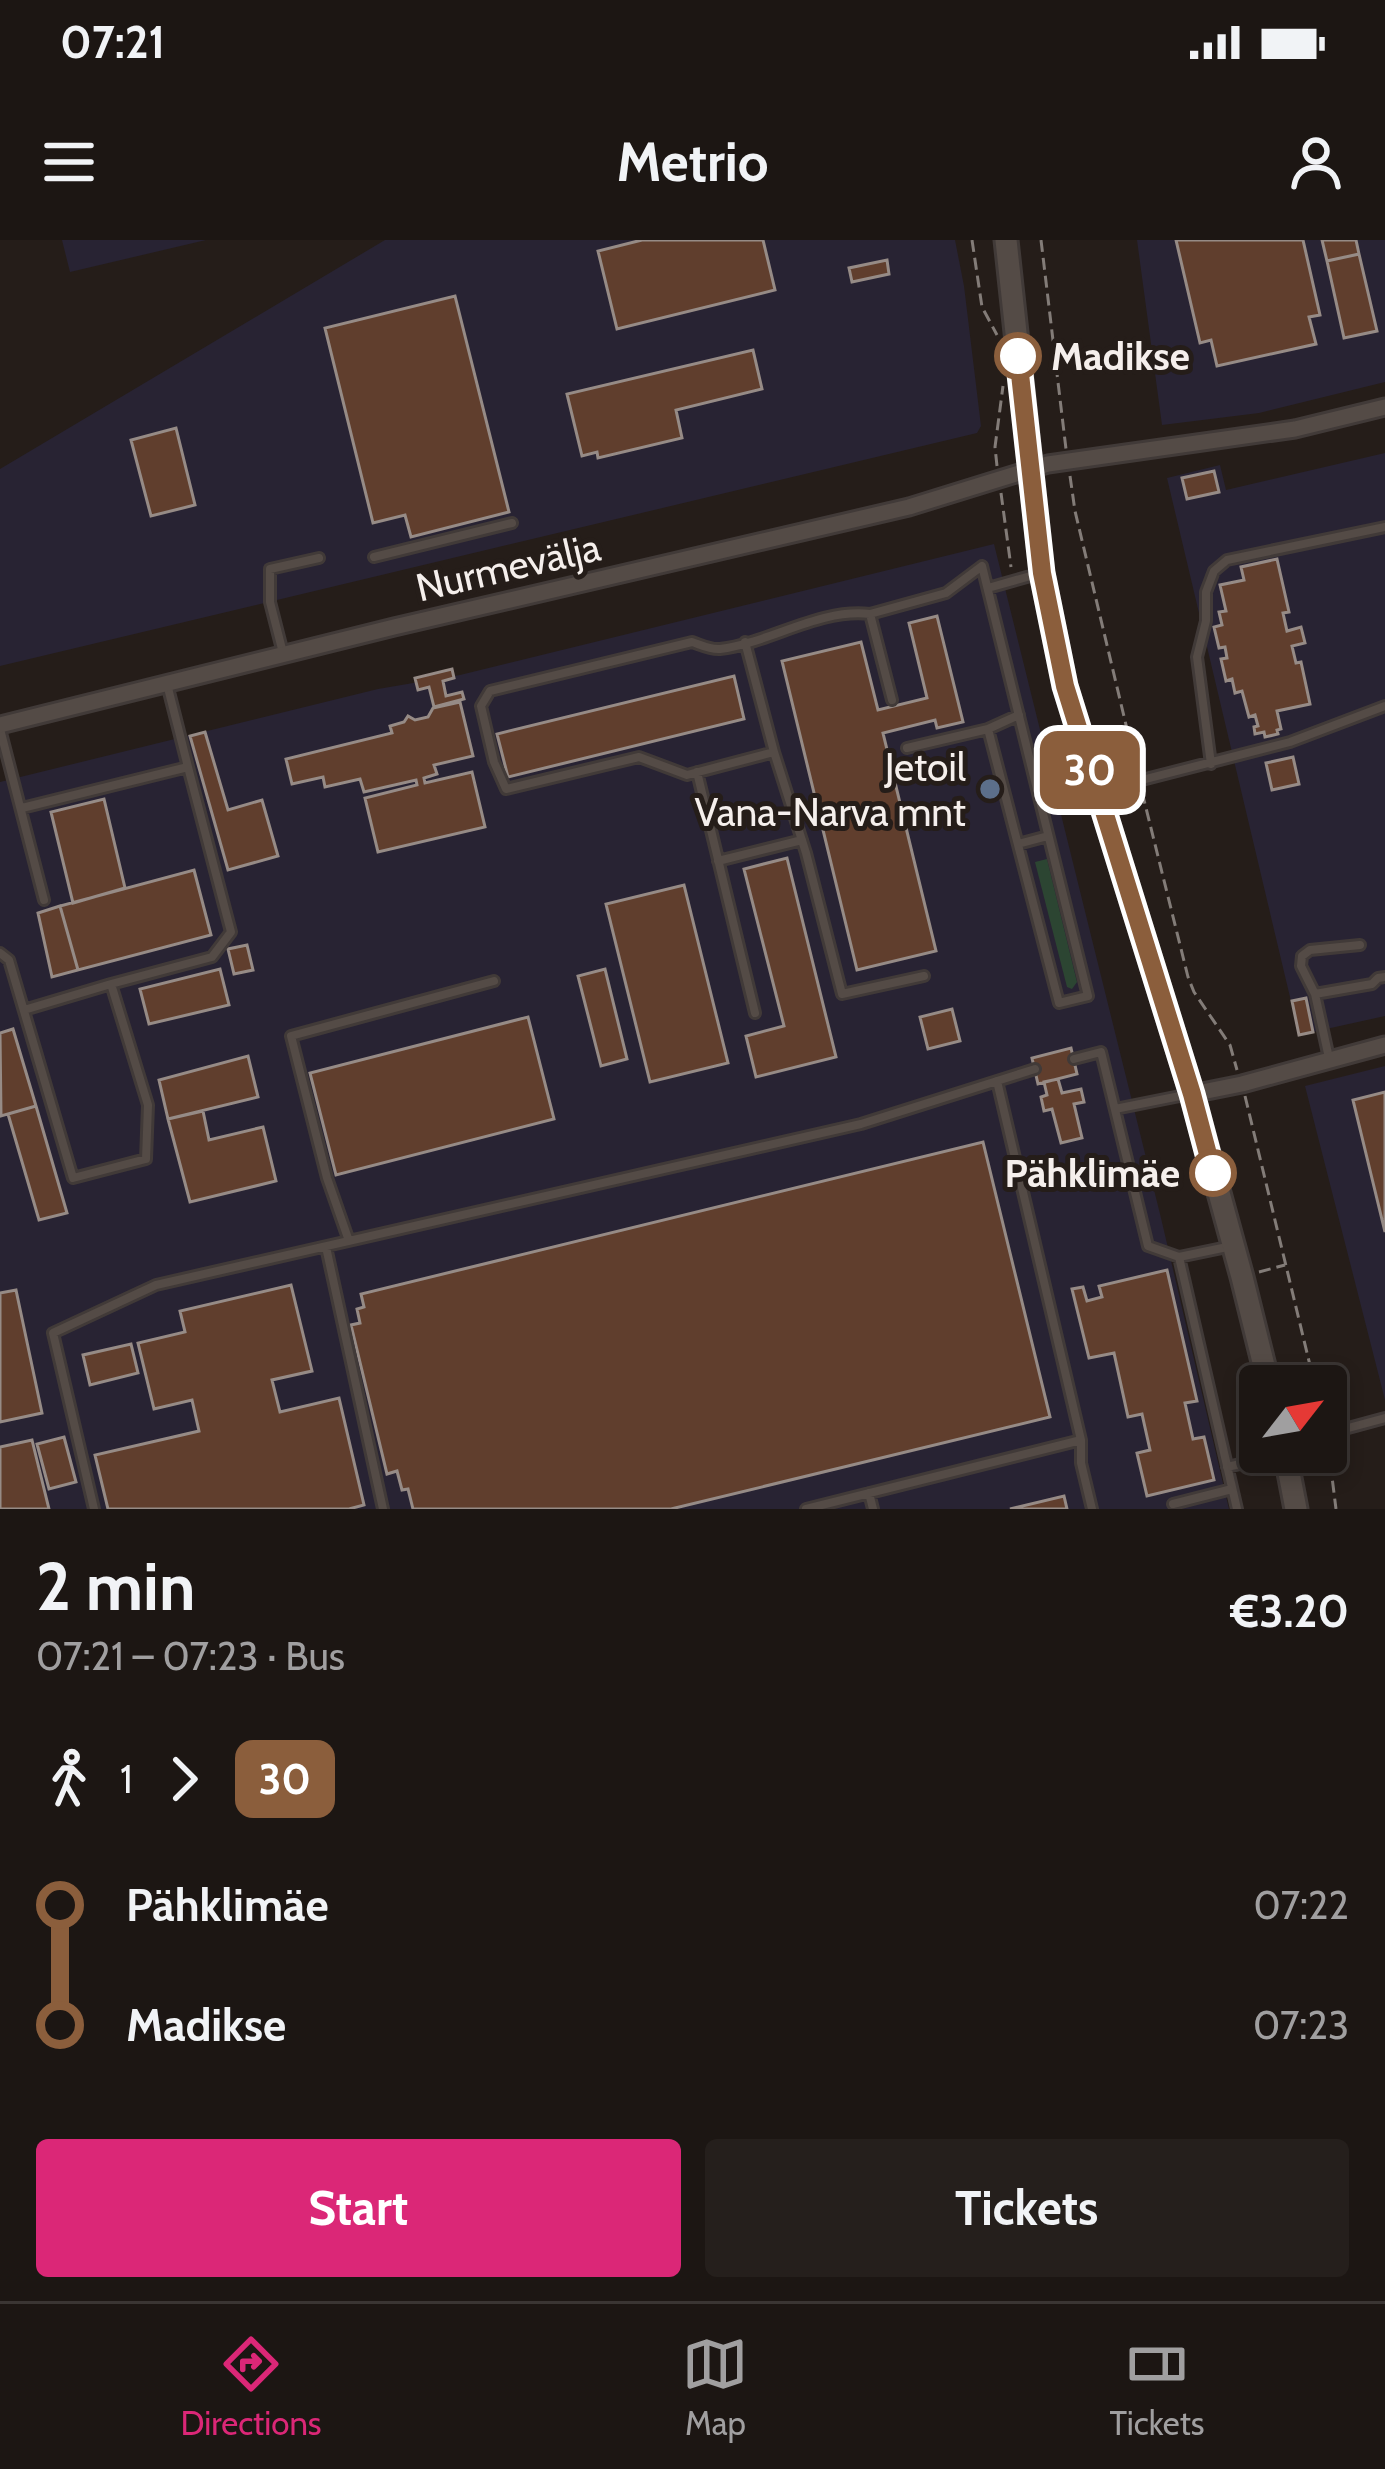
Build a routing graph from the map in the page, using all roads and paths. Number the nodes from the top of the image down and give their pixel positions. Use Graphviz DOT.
graph roads {
  1 [pos="972,240"];
  2 [pos="1006,240"];
  3 [pos="1040,240"];
  4 [pos="1000,346"];
  5 [pos="1003,382"];
  6 [pos="1385,407"];
  7 [pos="1067,462"];
  8 [pos="1030,469"];
  9 [pos="999,479"];
  10 [pos="512,523"];
  11 [pos="1385,527"];
  12 [pos="374,557"];
  13 [pos="319,558"];
  14 [pos="1042,573"];
  15 [pos="1012,581"];
  16 [pos="988,588"];
  17 [pos="870,614"];
  18 [pos="745,642"];
  19 [pos="283,655"];
  20 [pos="166,683"];
  21 [pos="892,700"];
  22 [pos="1385,706"];
  23 [pos="1018,715"];
  24 [pos="0,727"];
  25 [pos="988,729"];
  26 [pos="907,748"];
  27 [pos="774,752"];
  28 [pos="1211,764"];
  29 [pos="188,767"];
  30 [pos="697,772"];
  31 [pos="1139,780"];
  32 [pos="1097,792"];
  33 [pos="22,808"];
  34 [pos="1048,836"];
  35 [pos="802,840"];
  36 [pos="1018,844"];
  37 [pos="718,861"];
  38 [pos="44,900"];
  39 [pos="1360,945"];
  40 [pos="0,953"];
  41 [pos="924,976"];
  42 [pos="1385,977"];
  43 [pos="494,981"];
  44 [pos="111,984"];
  45 [pos="1315,994"];
  46 [pos="24,1010"];
  47 [pos="755,1013"];
  48 [pos="1385,1045"];
  49 [pos="1074,1059"];
  50 [pos="1329,1059"];
  51 [pos="1034,1069"];
  52 [pos="998,1081"];
  53 [pos="1242,1084"];
  54 [pos="1192,1094"];
  55 [pos="1115,1109"];
  56 [pos="349,1241"];
  57 [pos="326,1246"];
  58 [pos="1233,1246"];
  59 [pos="1179,1257"];
  60 [pos="1286,1265"];
  61 [pos="1252,1274"];
  62 [pos="1264,1365"];
  63 [pos="1310,1365"];
  64 [pos="1385,1418"];
  65 [pos="1347,1428"];
  66 [pos="1081,1441"];
  67 [pos="1239,1464"];
  68 [pos="1227,1467"];
  69 [pos="1289,1473"];
  70 [pos="1331,1473"];
  71 [pos="1232,1490"];
  72 [pos="869,1493"];
  73 [pos="1173,1504"];
  74 [pos="94,1509"];
  75 [pos="383,1509"];
  76 [pos="806,1509"];
  77 [pos="873,1509"];
  78 [pos="1092,1509"];
  79 [pos="1237,1509"];
  80 [pos="1296,1509"];
  81 [pos="1336,1509"];
  1 -- 4 [label="path"];
  2 -- 8 [label="main road"];
  3 -- 7 [label="path"];
  5 -- 9 [label="path"];
  6 -- 7 [label="street"];
  7 -- 8 [label="street"];
  7 -- 31 [label="path"];
  8 -- 9 [label="street, Nurmevälja"];
  8 -- 14 [label="main road"];
  9 -- 15 [label="path"];
  9 -- 19 [label="street, Nurmevälja"];
  10 -- 12 [label="lane"];
  11 -- 28 [label="lane"];
  13 -- 19 [label="lane"];
  14 -- 15 [label="lane"];
  14 -- 32 [label="main road"];
  15 -- 16 [label="lane"];
  16 -- 17 [label="lane"];
  16 -- 23 [label="lane"];
  17 -- 18 [label="lane"];
  17 -- 21 [label="lane"];
  18 -- 27 [label="lane"];
  18 -- 30 [label="lane"];
  19 -- 20 [label="street, Nurmevälja"];
  20 -- 24 [label="street, Nurmevälja"];
  20 -- 29 [label="lane"];
  22 -- 28 [label="lane"];
  23 -- 25 [label="lane"];
  23 -- 34 [label="lane"];
  24 -- 33 [label="lane"];
  25 -- 26 [label="lane"];
  25 -- 36 [label="lane"];
  27 -- 30 [label="lane"];
  27 -- 35 [label="lane"];
  28 -- 31 [label="lane"];
  29 -- 33 [label="lane"];
  29 -- 44 [label="lane"];
  30 -- 37 [label="lane"];
  31 -- 32 [label="lane"];
  31 -- 53 [label="path"];
  32 -- 54 [label="main road"];
  33 -- 38 [label="lane"];
  34 -- 36 [label="lane"];
  34 -- 36 [label="lane"];
  35 -- 37 [label="lane"];
  35 -- 41 [label="lane"];
  37 -- 47 [label="lane"];
  39 -- 45 [label="lane"];
  40 -- 46 [label="lane"];
  42 -- 45 [label="lane"];
  43 -- 56 [label="lane"];
  44 -- 46 [label="lane"];
  44 -- 46 [label="lane"];
  45 -- 50 [label="lane"];
  48 -- 50 [label="street"];
  49 -- 55 [label="lane"];
  50 -- 53 [label="street"];
  51 -- 52 [label="lane"];
  52 -- 56 [label="lane"];
  52 -- 66 [label="lane"];
  53 -- 54 [label="street"];
  53 -- 60 [label="path"];
  54 -- 55 [label="lane"];
  54 -- 58 [label="main road"];
  55 -- 59 [label="lane"];
  56 -- 57 [label="lane"];
  57 -- 74 [label="lane"];
  57 -- 75 [label="lane"];
  58 -- 59 [label="lane"];
  58 -- 62 [label="main road"];
  59 -- 68 [label="lane"];
  60 -- 61 [label="path"];
  60 -- 63 [label="path"];
  64 -- 65 [label="lane"];
  66 -- 72 [label="lane"];
  66 -- 78 [label="lane"];
  67 -- 68 [label="lane"];
  68 -- 71 [label="lane"];
  69 -- 80 [label="main road"];
  70 -- 81 [label="path"];
  71 -- 73 [label="lane"];
  71 -- 79 [label="lane"];
  72 -- 76 [label="lane"];
  72 -- 77 [label="lane"];
}
